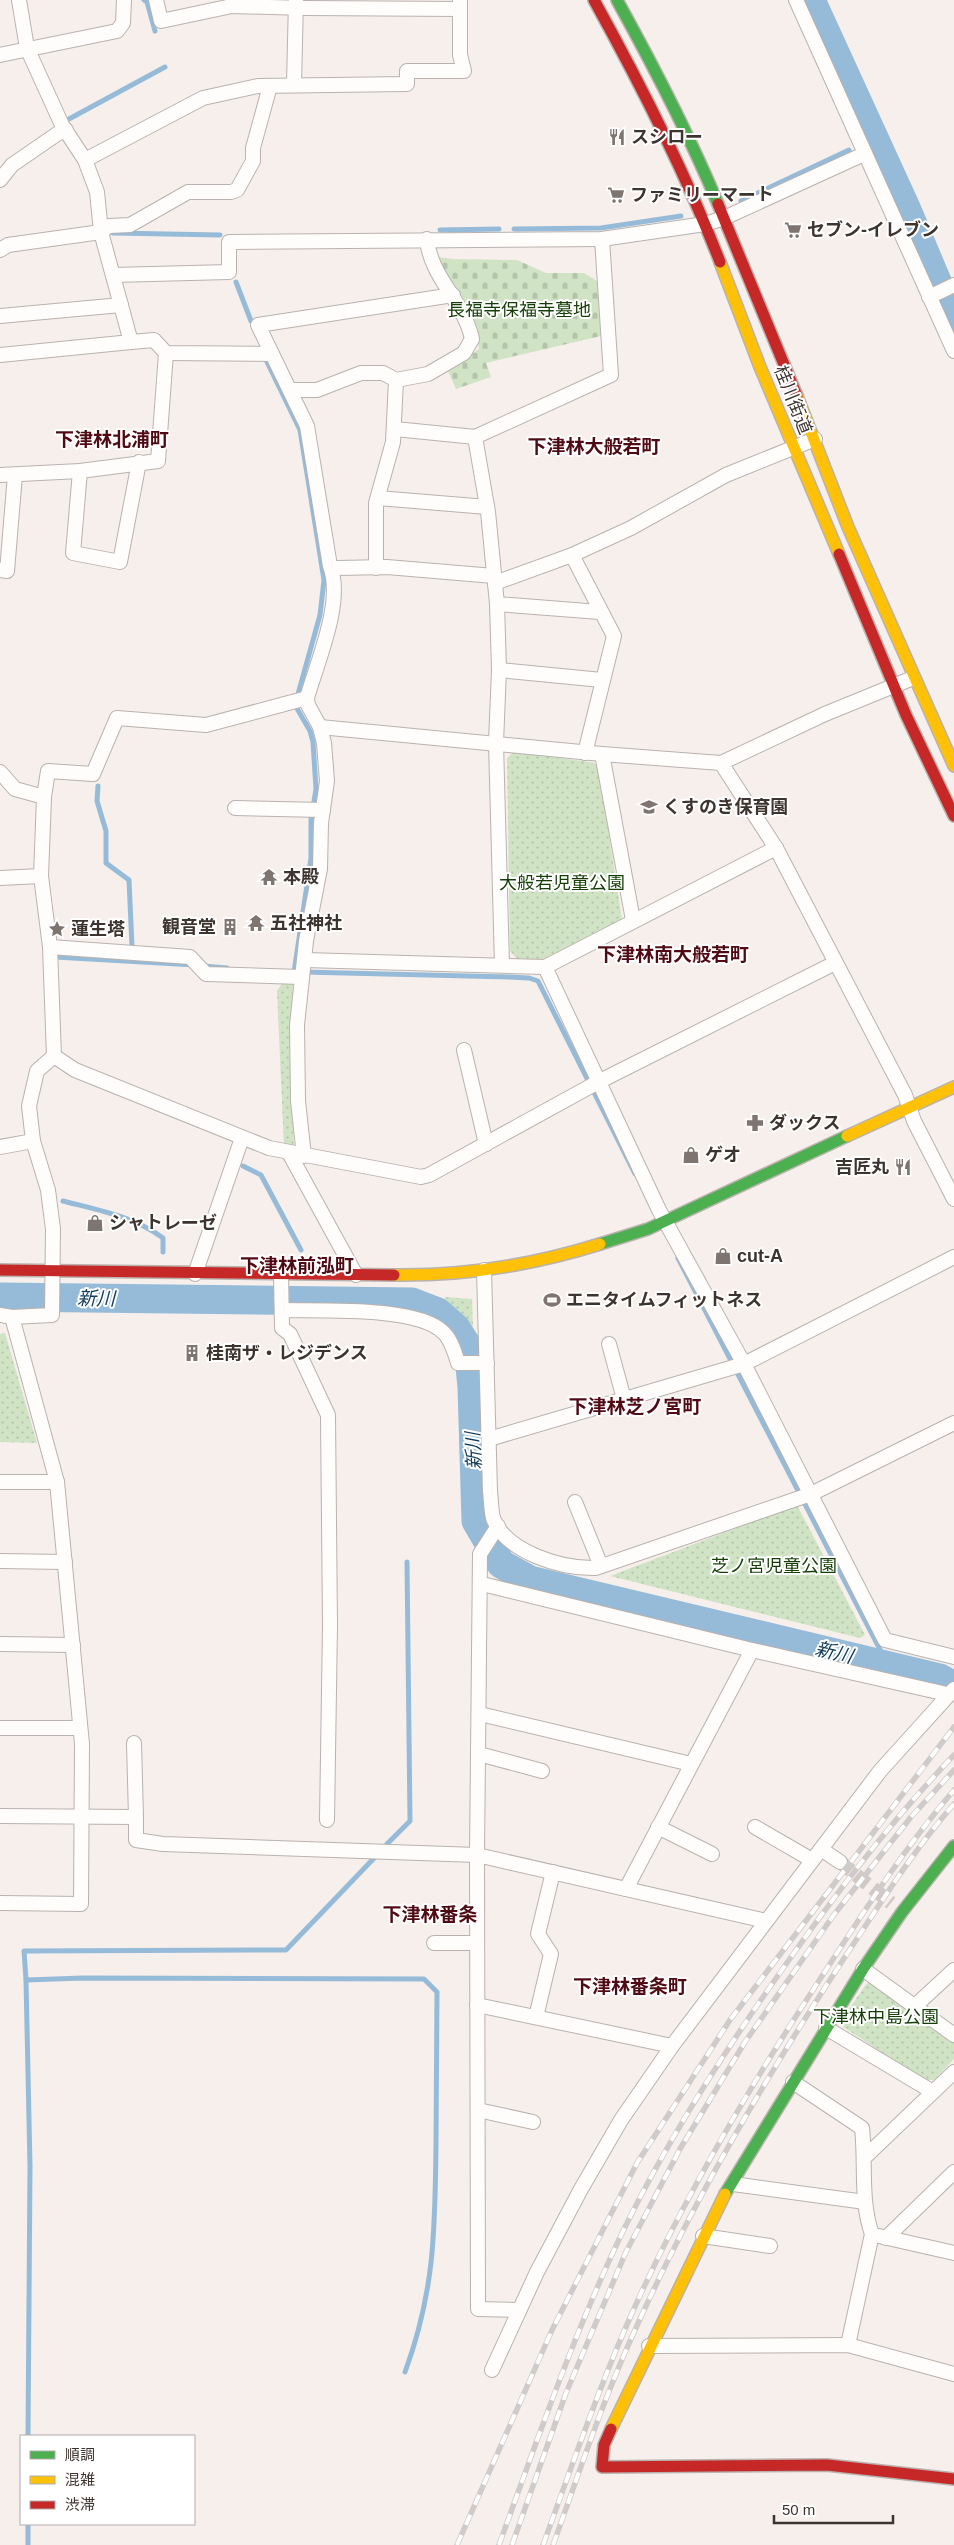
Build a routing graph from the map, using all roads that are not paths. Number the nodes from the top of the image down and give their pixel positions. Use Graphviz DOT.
graph roads {
  1 [pos="19,0"];
  2 [pos="124,0"];
  3 [pos="156,0"];
  4 [pos="594,0"];
  5 [pos="617,0"];
  6 [pos="796,0"];
  7 [pos="296,3"];
  8 [pos="460,4"];
  9 [pos="27,48"];
  10 [pos="0,55"];
  11 [pos="294,84"];
  12 [pos="270,86"];
  13 [pos="66,130"];
  14 [pos="864,154"];
  15 [pos="84,160"];
  16 [pos="0,180"];
  17 [pos="724,218"];
  18 [pos="705,224"];
  19 [pos="101,232"];
  20 [pos="427,239"];
  21 [pos="602,239"];
  22 [pos="0,250"];
  23 [pos="113,275"];
  24 [pos="942,291"];
  25 [pos="453,295"];
  26 [pos="121,305"];
  27 [pos="0,316"];
  28 [pos="131,342"];
  29 [pos="954,351"];
  30 [pos="166,353"];
  31 [pos="272,354"];
  32 [pos="0,355"];
  33 [pos="396,380"];
  34 [pos="291,390"];
  35 [pos="395,429"];
  36 [pos="475,437"];
  37 [pos="815,439"];
  38 [pos="793,447"];
  39 [pos="139,462"];
  40 [pos="80,471"];
  41 [pos="0,475"];
  42 [pos="15,475"];
  43 [pos="378,498"];
  44 [pos="487,507"];
  45 [pos="572,555"];
  46 [pos="376,568"];
  47 [pos="327,569"];
  48 [pos="0,570"];
  49 [pos="494,580"];
  50 [pos="498,604"];
  51 [pos="600,612"];
  52 [pos="499,670"];
  53 [pos="914,678"];
  54 [pos="602,680"];
  55 [pos="893,686"];
  56 [pos="307,698"];
  57 [pos="320,727"];
  58 [pos="496,743"];
  59 [pos="585,753"];
  60 [pos="602,754"];
  61 [pos="721,764"];
  62 [pos="954,766"];
  63 [pos="0,772"];
  64 [pos="44,797"];
  65 [pos="235,808"];
  66 [pos="323,810"];
  67 [pos="954,816"];
  68 [pos="776,848"];
  69 [pos="41,876"];
  70 [pos="0,878"];
  71 [pos="633,920"];
  72 [pos="50,947"];
  73 [pos="835,963"];
  74 [pos="502,965"];
  75 [pos="544,967"];
  76 [pos="303,969"];
  77 [pos="464,1050"];
  78 [pos="54,1056"];
  79 [pos="593,1085"];
  80 [pos="954,1086"];
  81 [pos="910,1107"];
  82 [pos="242,1138"];
  83 [pos="33,1141"];
  84 [pos="486,1144"];
  85 [pos="0,1146"];
  86 [pos="289,1153"];
  87 [pos="304,1156"];
  88 [pos="954,1199"];
  89 [pos="666,1222"];
  90 [pos="954,1257"];
  91 [pos="0,1270"];
  92 [pos="484,1270"];
  93 [pos="53,1271"];
  94 [pos="195,1274"];
  95 [pos="281,1274"];
  96 [pos="356,1275"];
  97 [pos="282,1310"];
  98 [pos="6,1316"];
  99 [pos="609,1344"];
  100 [pos="487,1362"];
  101 [pos="744,1364"];
  102 [pos="624,1399"];
  103 [pos="954,1423"];
  104 [pos="488,1439"];
  105 [pos="0,1482"];
  106 [pos="57,1482"];
  107 [pos="811,1494"];
  108 [pos="575,1502"];
  109 [pos="498,1526"];
  110 [pos="0,1561"];
  111 [pos="65,1562"];
  112 [pos="601,1566"];
  113 [pos="482,1584"];
  114 [pos="0,1644"];
  115 [pos="73,1645"];
  116 [pos="752,1650"];
  117 [pos="954,1657"];
  118 [pos="951,1691"];
  119 [pos="480,1714"];
  120 [pos="0,1728"];
  121 [pos="80,1728"];
  122 [pos="134,1743"];
  123 [pos="479,1754"];
  124 [pos="691,1764"];
  125 [pos="542,1771"];
  126 [pos="0,1816"];
  127 [pos="81,1817"];
  128 [pos="136,1817"];
  129 [pos="328,1820"];
  130 [pos="658,1827"];
  131 [pos="755,1827"];
  132 [pos="954,1846"];
  133 [pos="712,1854"];
  134 [pos="477,1855"];
  135 [pos="817,1855"];
  136 [pos="840,1862"];
  137 [pos="553,1872"];
  138 [pos="626,1889"];
  139 [pos="0,1903"];
  140 [pos="766,1921"];
  141 [pos="434,1943"];
  142 [pos="477,1943"];
  143 [pos="863,1968"];
  144 [pos="954,1970"];
  145 [pos="477,2004"];
  146 [pos="915,2006"];
  147 [pos="536,2017"];
  148 [pos="826,2028"];
  149 [pos="954,2035"];
  150 [pos="672,2046"];
  151 [pos="954,2072"];
  152 [pos="792,2082"];
  153 [pos="933,2092"];
  154 [pos="478,2110"];
  155 [pos="533,2122"];
  156 [pos="865,2157"];
  157 [pos="954,2172"];
  158 [pos="733,2184"];
  159 [pos="865,2202"];
  160 [pos="872,2234"];
  161 [pos="703,2236"];
  162 [pos="886,2238"];
  163 [pos="770,2246"];
  164 [pos="954,2253"];
  165 [pos="518,2310"];
  166 [pos="649,2346"];
  167 [pos="848,2346"];
  168 [pos="492,2370"];
  169 [pos="954,2374"];
  170 [pos="954,2479"];
  1 -- 9 [label="street"];
  2 -- 9 [label="street"];
  3 -- 7 [label="street"];
  4 -- 18 [label="street, 桂川街道"];
  5 -- 17 [label="street, 桂川街道"];
  6 -- 14 [label="street"];
  7 -- 8 [label="street"];
  7 -- 11 [label="street"];
  8 -- 11 [label="street"];
  9 -- 10 [label="street"];
  9 -- 13 [label="street"];
  11 -- 12 [label="street"];
  12 -- 15 [label="street"];
  12 -- 19 [label="street"];
  13 -- 15 [label="street"];
  13 -- 16 [label="street"];
  14 -- 17 [label="street"];
  14 -- 24 [label="street"];
  15 -- 19 [label="street"];
  17 -- 18 [label="street"];
  17 -- 37 [label="street, 桂川街道"];
  18 -- 21 [label="street"];
  18 -- 38 [label="street, 桂川街道"];
  19 -- 22 [label="street"];
  19 -- 23 [label="street"];
  20 -- 21 [label="street"];
  20 -- 23 [label="street"];
  20 -- 25 [label="street"];
  21 -- 36 [label="street"];
  23 -- 26 [label="street"];
  24 -- 29 [label="street"];
  25 -- 31 [label="street"];
  25 -- 33 [label="street"];
  26 -- 27 [label="street"];
  26 -- 28 [label="street"];
  28 -- 30 [label="street"];
  28 -- 32 [label="street"];
  30 -- 31 [label="street"];
  30 -- 39 [label="street"];
  31 -- 34 [label="street"];
  33 -- 34 [label="street"];
  33 -- 35 [label="street"];
  34 -- 47 [label="street"];
  35 -- 36 [label="street"];
  35 -- 43 [label="street"];
  36 -- 44 [label="street"];
  37 -- 38 [label="street"];
  37 -- 53 [label="street, 桂川街道"];
  38 -- 45 [label="street"];
  38 -- 55 [label="street, 桂川街道"];
  39 -- 40 [label="street"];
  39 -- 40 [label="street"];
  40 -- 42 [label="street"];
  41 -- 42 [label="street"];
  42 -- 48 [label="street"];
  43 -- 44 [label="street"];
  43 -- 46 [label="street"];
  44 -- 49 [label="street"];
  45 -- 49 [label="street"];
  45 -- 51 [label="street"];
  46 -- 47 [label="street"];
  46 -- 49 [label="street"];
  47 -- 56 [label="street"];
  49 -- 50 [label="street"];
  50 -- 51 [label="street"];
  50 -- 52 [label="street"];
  51 -- 54 [label="street"];
  52 -- 54 [label="street"];
  52 -- 58 [label="street"];
  53 -- 55 [label="street"];
  53 -- 62 [label="street, 桂川街道"];
  54 -- 59 [label="street"];
  55 -- 61 [label="street"];
  55 -- 67 [label="street, 桂川街道"];
  56 -- 57 [label="street"];
  56 -- 64 [label="street"];
  57 -- 58 [label="street"];
  57 -- 66 [label="street"];
  58 -- 59 [label="street"];
  58 -- 74 [label="street"];
  59 -- 60 [label="street"];
  60 -- 61 [label="street"];
  60 -- 71 [label="street"];
  61 -- 68 [label="street"];
  63 -- 64 [label="street"];
  64 -- 69 [label="street"];
  65 -- 66 [label="street"];
  66 -- 76 [label="street"];
  68 -- 71 [label="street"];
  68 -- 73 [label="street"];
  69 -- 70 [label="street"];
  69 -- 72 [label="street"];
  71 -- 75 [label="street"];
  72 -- 76 [label="street"];
  72 -- 78 [label="street"];
  73 -- 79 [label="street"];
  73 -- 81 [label="street"];
  74 -- 75 [label="street"];
  74 -- 76 [label="street"];
  75 -- 79 [label="street"];
  76 -- 87 [label="street"];
  77 -- 84 [label="street"];
  78 -- 82 [label="street"];
  78 -- 83 [label="street"];
  79 -- 84 [label="street"];
  79 -- 89 [label="street"];
  80 -- 81 [label="street"];
  81 -- 88 [label="street"];
  81 -- 89 [label="street"];
  82 -- 86 [label="street"];
  82 -- 94 [label="street"];
  83 -- 85 [label="street"];
  83 -- 93 [label="street"];
  84 -- 87 [label="street"];
  86 -- 87 [label="street"];
  86 -- 96 [label="street"];
  89 -- 92 [label="street"];
  89 -- 101 [label="street"];
  90 -- 101 [label="street"];
  91 -- 93 [label="street"];
  92 -- 96 [label="street"];
  92 -- 100 [label="street"];
  93 -- 94 [label="street"];
  93 -- 98 [label="street"];
  94 -- 95 [label="street"];
  95 -- 96 [label="street"];
  95 -- 97 [label="street"];
  97 -- 100 [label="street"];
  97 -- 129 [label="street"];
  98 -- 106 [label="street"];
  99 -- 102 [label="street"];
  100 -- 104 [label="street"];
  101 -- 102 [label="street"];
  101 -- 107 [label="street"];
  102 -- 104 [label="street"];
  103 -- 107 [label="street"];
  104 -- 109 [label="street"];
  105 -- 106 [label="street"];
  106 -- 111 [label="street"];
  107 -- 112 [label="street"];
  107 -- 117 [label="street"];
  108 -- 112 [label="street"];
  109 -- 112 [label="street"];
  109 -- 113 [label="street"];
  110 -- 111 [label="street"];
  111 -- 115 [label="street"];
  113 -- 116 [label="street"];
  113 -- 119 [label="street"];
  114 -- 115 [label="street"];
  115 -- 121 [label="street"];
  116 -- 118 [label="street"];
  116 -- 124 [label="street"];
  118 -- 135 [label="street"];
  119 -- 123 [label="street"];
  119 -- 124 [label="street"];
  120 -- 121 [label="street"];
  121 -- 127 [label="street"];
  122 -- 128 [label="street"];
  123 -- 125 [label="street"];
  123 -- 134 [label="street"];
  124 -- 130 [label="street"];
  126 -- 127 [label="street"];
  127 -- 128 [label="street"];
  127 -- 139 [label="street"];
  128 -- 134 [label="street"];
  130 -- 133 [label="street"];
  130 -- 138 [label="street"];
  131 -- 135 [label="street"];
  132 -- 143 [label="street"];
  134 -- 137 [label="street"];
  134 -- 142 [label="street"];
  135 -- 136 [label="street"];
  135 -- 140 [label="street"];
  137 -- 138 [label="street"];
  137 -- 147 [label="street"];
  138 -- 140 [label="street"];
  140 -- 150 [label="street"];
  141 -- 142 [label="street"];
  142 -- 145 [label="street"];
  143 -- 146 [label="street"];
  143 -- 148 [label="street"];
  144 -- 146 [label="street"];
  145 -- 147 [label="street"];
  145 -- 154 [label="street"];
  146 -- 149 [label="street"];
  147 -- 150 [label="street"];
  148 -- 152 [label="street"];
  148 -- 153 [label="street"];
  150 -- 165 [label="street"];
  151 -- 153 [label="street"];
  152 -- 156 [label="street"];
  152 -- 158 [label="street"];
  153 -- 156 [label="street"];
  154 -- 155 [label="street"];
  154 -- 165 [label="street"];
  156 -- 159 [label="street"];
  157 -- 162 [label="street"];
  158 -- 159 [label="street"];
  158 -- 161 [label="street"];
  159 -- 160 [label="street"];
  160 -- 162 [label="street"];
  160 -- 167 [label="street"];
  161 -- 163 [label="street"];
  161 -- 166 [label="street"];
  162 -- 164 [label="street"];
  165 -- 168 [label="street"];
  166 -- 167 [label="street"];
  166 -- 170 [label="street"];
  167 -- 169 [label="street"];
}
